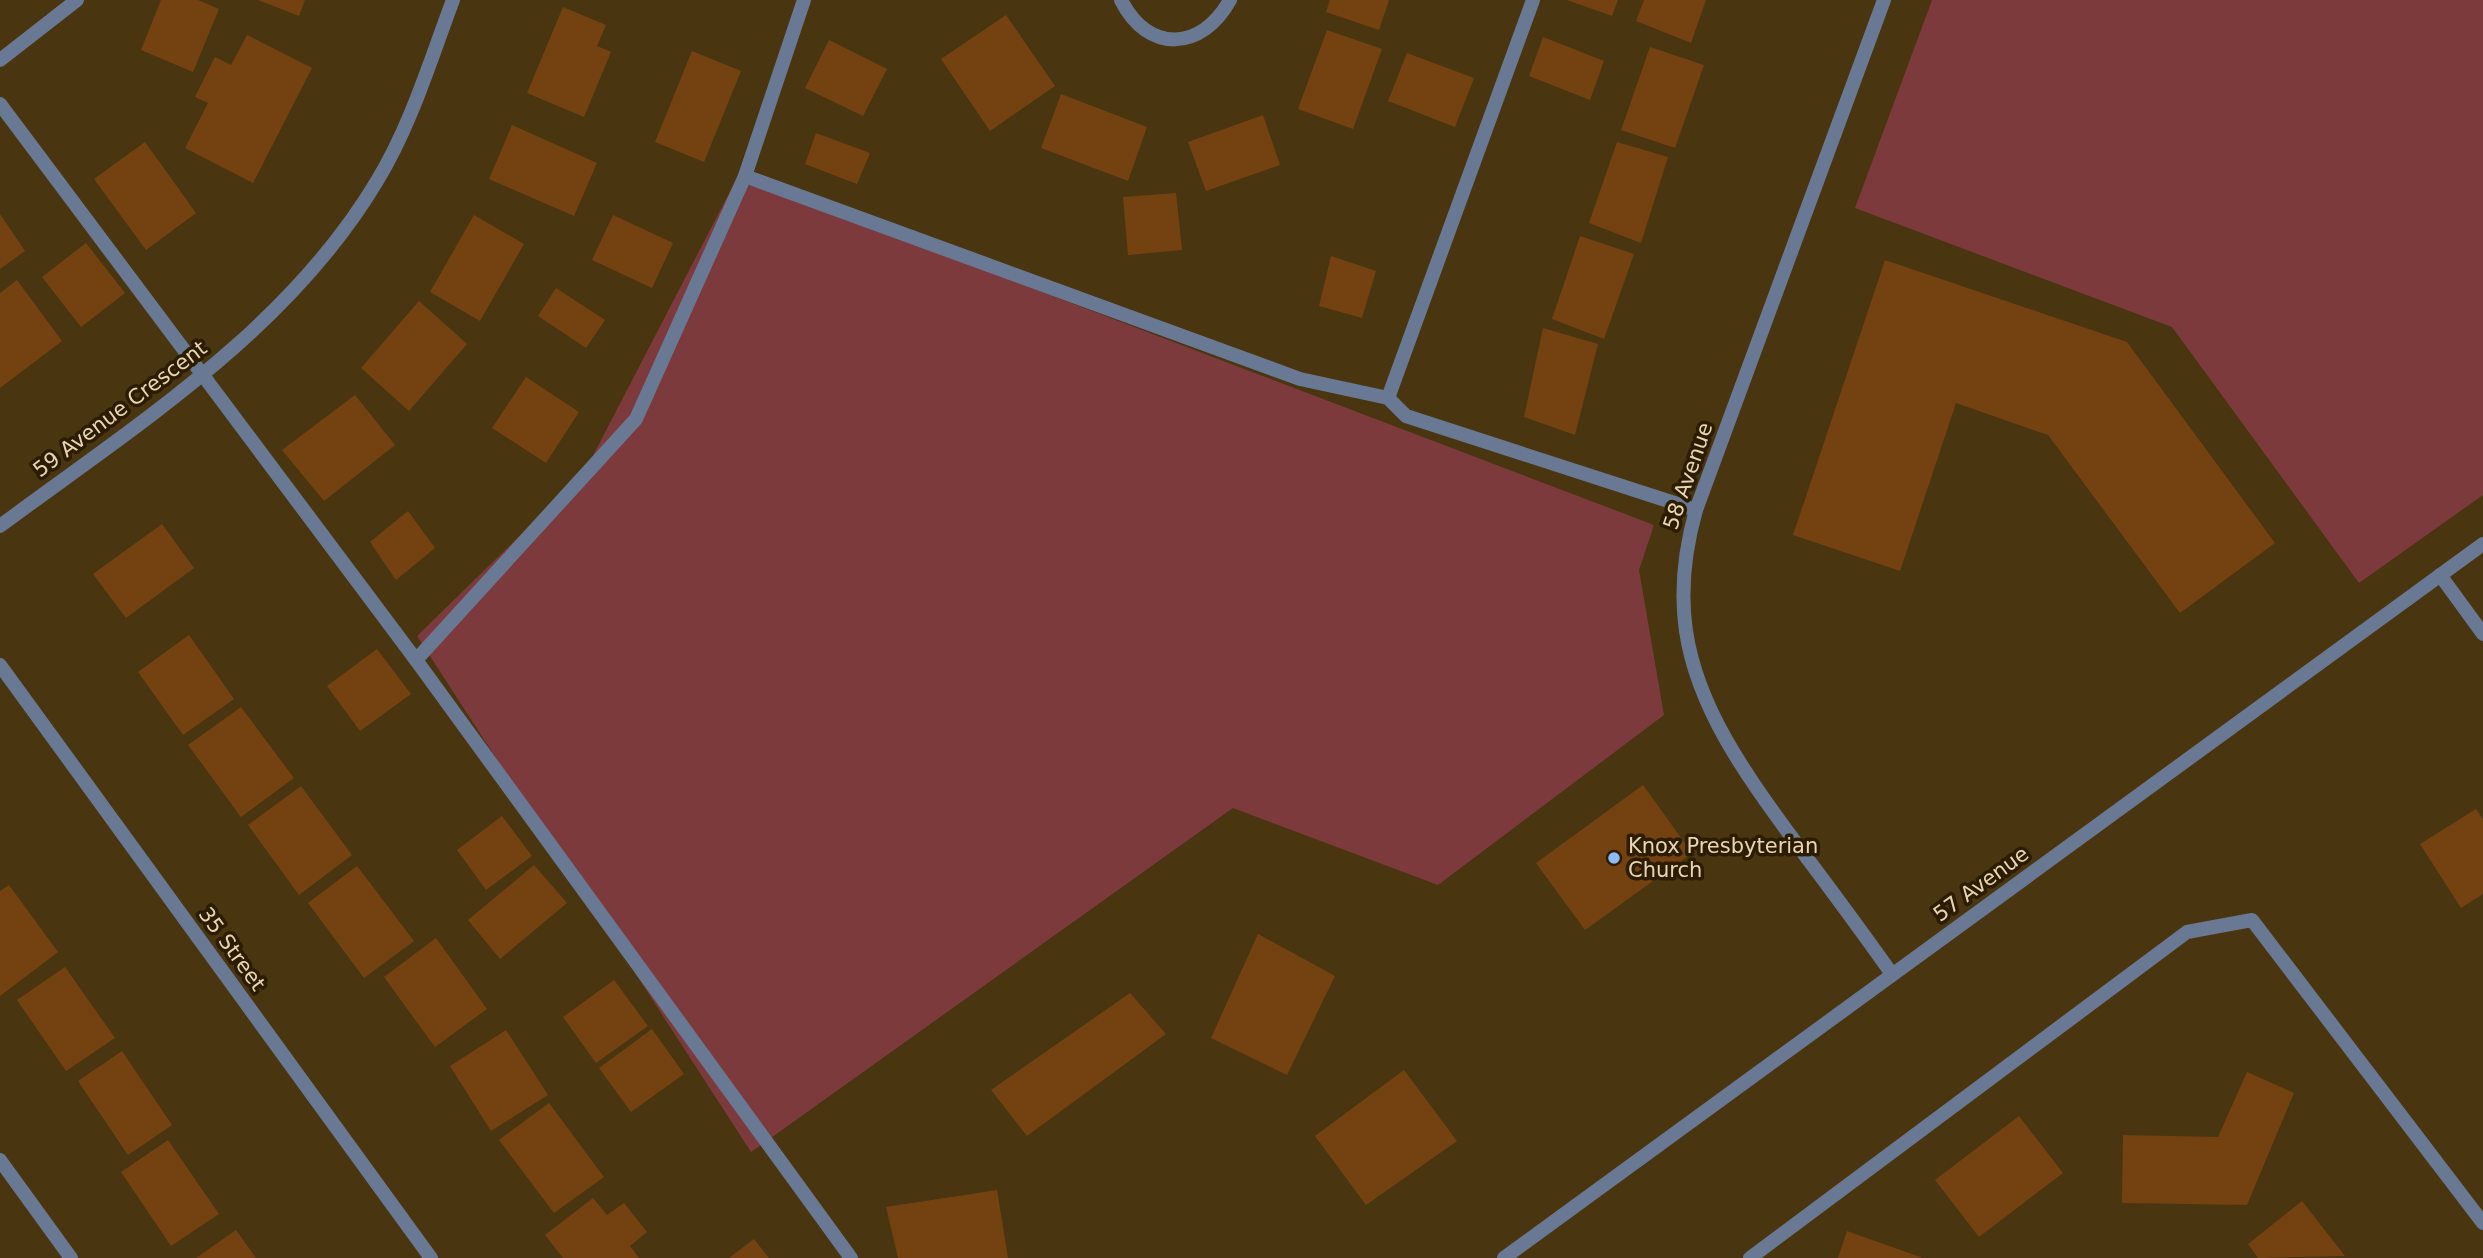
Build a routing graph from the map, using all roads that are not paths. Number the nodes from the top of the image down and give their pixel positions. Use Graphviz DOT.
graph roads {
  1 [pos="77,0"];
  2 [pos="453,0"];
  3 [pos="804,0"];
  4 [pos="1121,0"];
  5 [pos="1230,0"];
  6 [pos="1533,0"];
  7 [pos="1884,0"];
  8 [pos="0,60"];
  9 [pos="0,104"];
  10 [pos="745,176"];
  11 [pos="202,377"];
  12 [pos="1388,398"];
  13 [pos="1696,510"];
  14 [pos="0,526"];
  15 [pos="2483,544"];
  16 [pos="2440,575"];
  17 [pos="2483,634"];
  18 [pos="416,660"];
  19 [pos="0,665"];
  20 [pos="1892,974"];
  21 [pos="0,1160"];
  22 [pos="2483,1223"];
  23 [pos="71,1258"];
  24 [pos="430,1258"];
  25 [pos="851,1258"];
  26 [pos="1504,1258"];
  27 [pos="1750,1258"];
  1 -- 8 [label="street"];
  2 -- 11 [label="street, 59 Avenue Crescent"];
  3 -- 10 [label="street"];
  4 -- 5 [label="street"];
  6 -- 12 [label="street"];
  7 -- 13 [label="street, 58 Avenue"];
  9 -- 11 [label="street"];
  10 -- 12 [label="street"];
  10 -- 18 [label="street"];
  11 -- 14 [label="street, 59 Avenue Crescent"];
  11 -- 18 [label="street"];
  12 -- 13 [label="street"];
  13 -- 20 [label="street, 58 Avenue"];
  15 -- 16 [label="street, 57 Avenue"];
  16 -- 17 [label="street"];
  16 -- 20 [label="street, 57 Avenue"];
  18 -- 25 [label="street"];
  19 -- 24 [label="street, 35 Street"];
  20 -- 26 [label="street, 57 Avenue"];
  21 -- 23 [label="street"];
  22 -- 27 [label="street"];
}
